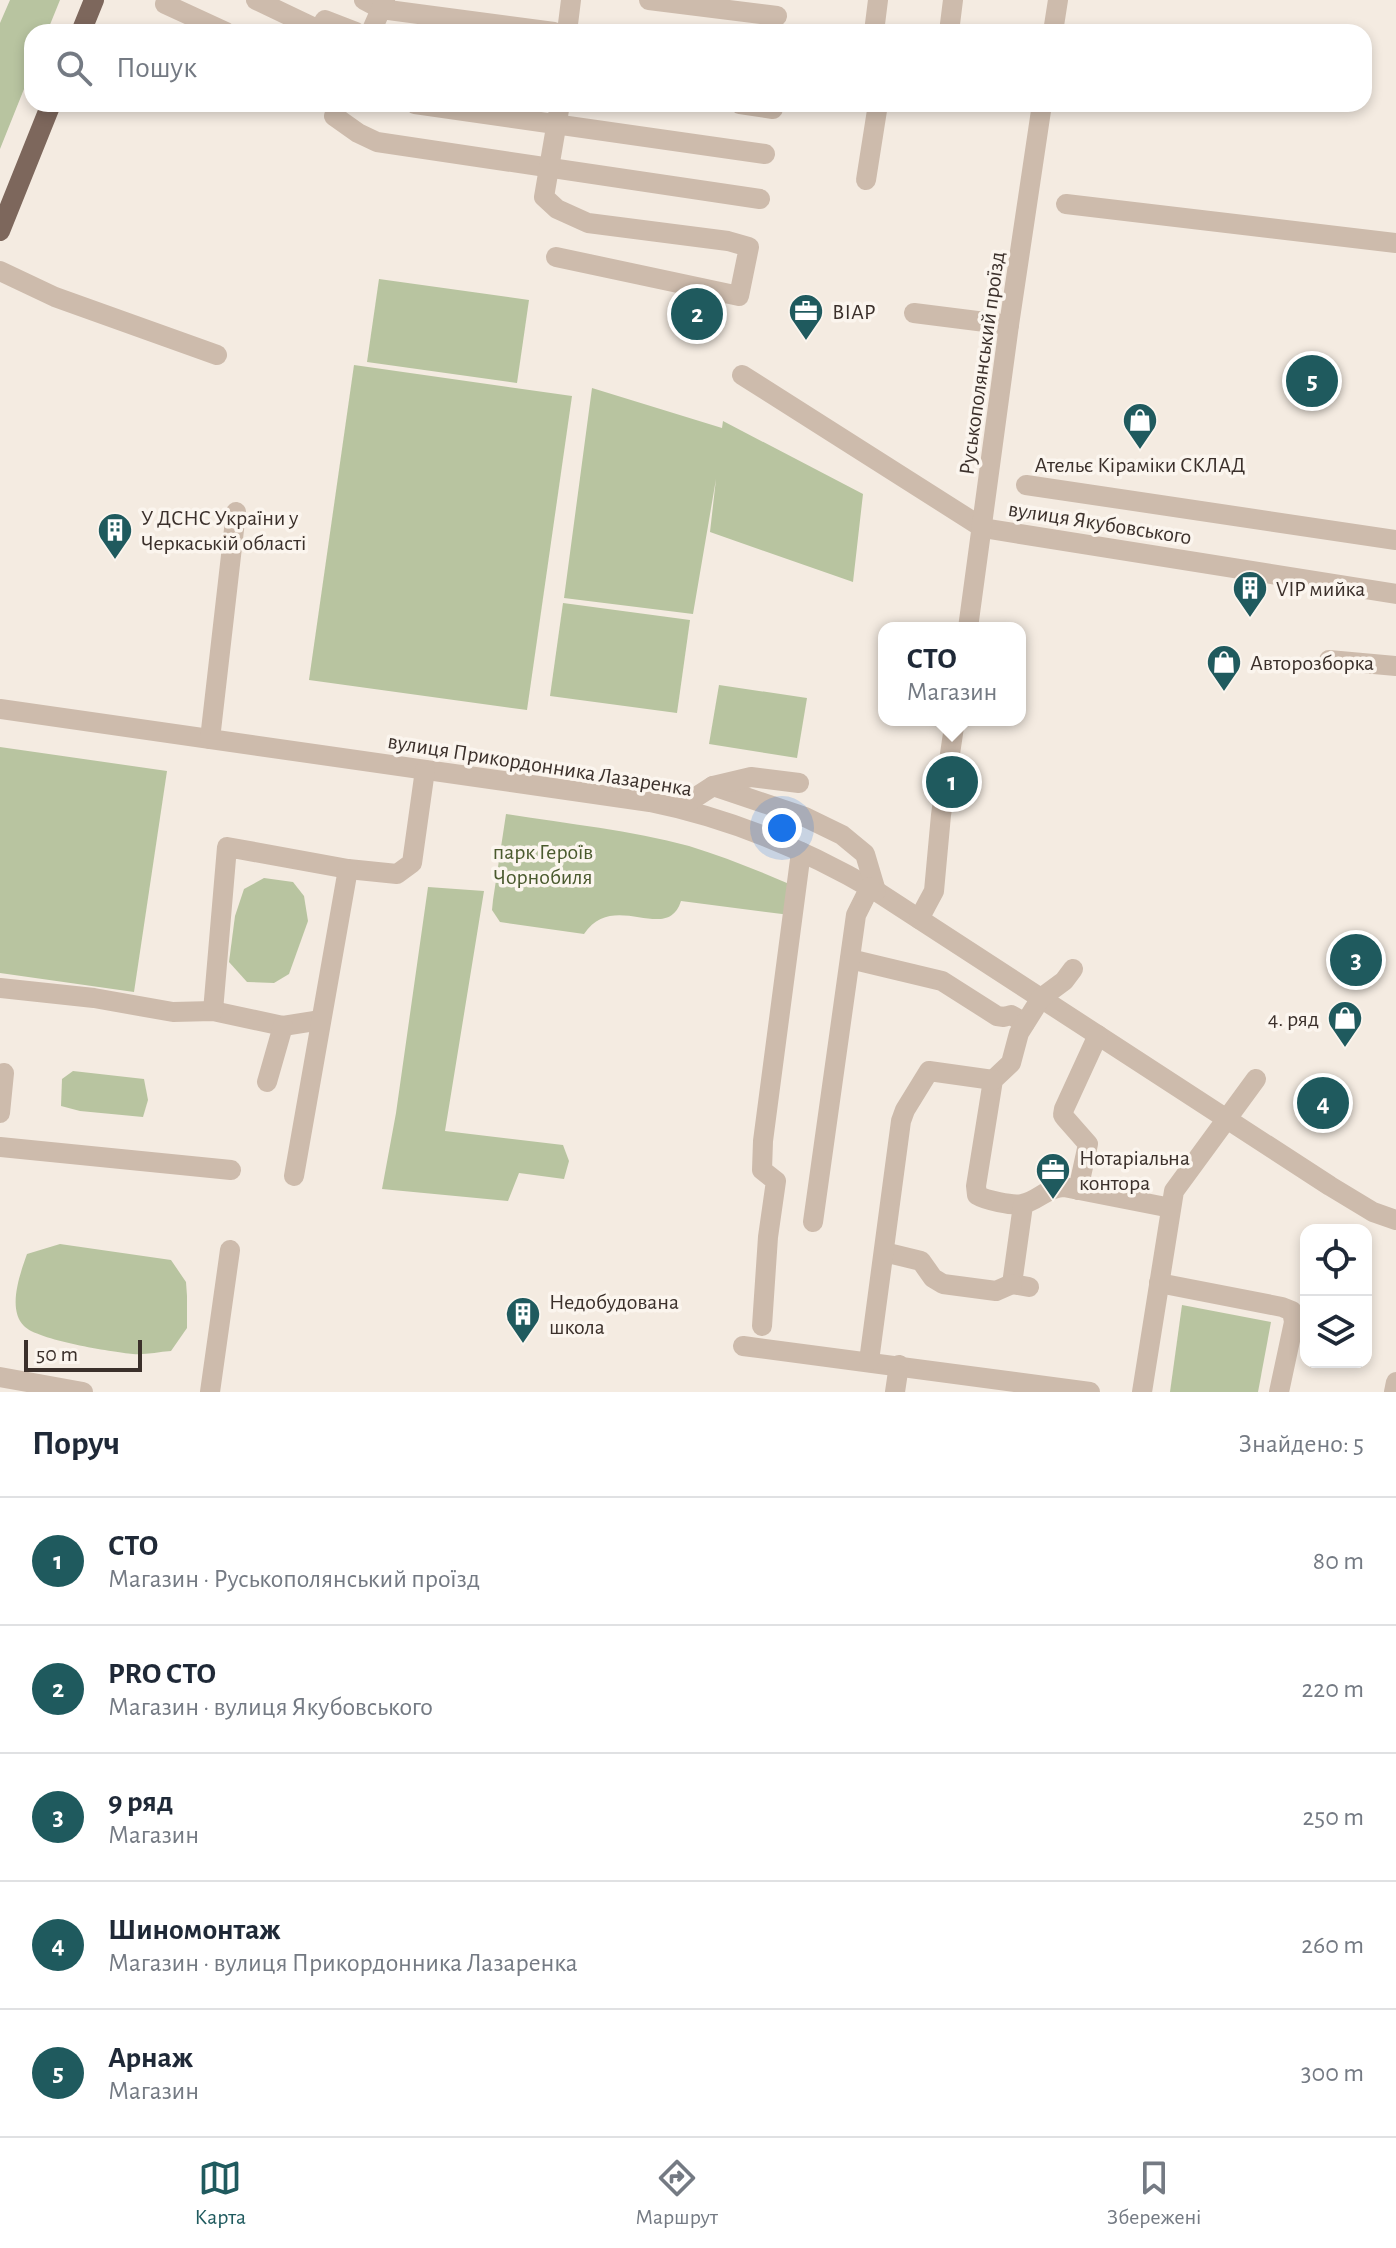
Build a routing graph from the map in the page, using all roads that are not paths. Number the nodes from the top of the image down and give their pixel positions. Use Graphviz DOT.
graph roads {
  1 [pos="94,0"];
  2 [pos="256,0"];
  3 [pos="571,0"];
  4 [pos="649,0"];
  5 [pos="878,0"];
  6 [pos="953,0"];
  7 [pos="1058,0"];
  8 [pos="377,3"];
  9 [pos="165,4"];
  10 [pos="777,16"];
  11 [pos="84,24"];
  12 [pos="209,24"];
  13 [pos="305,24"];
  14 [pos="373,24"];
  15 [pos="505,24"];
  16 [pos="568,24"];
  17 [pos="875,24"];
  18 [pos="950,24"];
  19 [pos="1054,24"];
  20 [pos="48,112"];
  21 [pos="336,112"];
  22 [pos="530,112"];
  23 [pos="877,112"];
  24 [pos="1041,112"];
  25 [pos="559,114"];
  26 [pos="765,154"];
  27 [pos="550,169"];
  28 [pos="866,180"];
  29 [pos="760,199"];
  30 [pos="1066,204"];
  31 [pos="0,231"];
  32 [pos="1396,243"];
  33 [pos="556,257"];
  34 [pos="0,271"];
  35 [pos="914,313"];
  36 [pos="1009,325"];
  37 [pos="217,355"];
  38 [pos="742,375"];
  39 [pos="1026,485"];
  40 [pos="236,512"];
  41 [pos="983,528"];
  42 [pos="1396,540"];
  43 [pos="1396,594"];
  44 [pos="969,622"];
  45 [pos="1329,660"];
  46 [pos="1396,666"];
  47 [pos="0,709"];
  48 [pos="954,726"];
  49 [pos="210,739"];
  50 [pos="425,770"];
  51 [pos="799,783"];
  52 [pos="713,786"];
  53 [pos="679,808"];
  54 [pos="801,852"];
  55 [pos="348,869"];
  56 [pos="873,889"];
  57 [pos="919,919"];
  58 [pos="850,959"];
  59 [pos="1073,969"];
  60 [pos="0,988"];
  61 [pos="1041,998"];
  62 [pos="213,1011"];
  63 [pos="321,1020"];
  64 [pos="1025,1023"];
  65 [pos="283,1026"];
  66 [pos="1098,1035"];
  67 [pos="4,1073"];
  68 [pos="1256,1079"];
  69 [pos="993,1080"];
  70 [pos="267,1082"];
  71 [pos="0,1113"];
  72 [pos="1227,1119"];
  73 [pos="0,1147"];
  74 [pos="231,1170"];
  75 [pos="294,1176"];
  76 [pos="1078,1190"];
  77 [pos="1023,1205"];
  78 [pos="1171,1208"];
  79 [pos="1396,1220"];
  80 [pos="813,1222"];
  81 [pos="230,1250"];
  82 [pos="884,1252"];
  83 [pos="1159,1283"];
  84 [pos="762,1326"];
  85 [pos="743,1346"];
  86 [pos="869,1361"];
  87 [pos="899,1365"];
  88 [pos="0,1377"];
  89 [pos="1396,1382"];
  90 [pos="83,1392"];
  91 [pos="210,1392"];
  92 [pos="895,1392"];
  93 [pos="1090,1392"];
  94 [pos="1142,1392"];
  95 [pos="1279,1392"];
  96 [pos="1394,1392"];
  1 -- 11 [label="main road"];
  2 -- 13 [label="street"];
  3 -- 16 [label="street"];
  4 -- 10 [label="street"];
  5 -- 17 [label="street"];
  6 -- 18 [label="street"];
  7 -- 19 [label="street"];
  8 -- 14 [label="street"];
  8 -- 15 [label="street"];
  9 -- 12 [label="street"];
  20 -- 31 [label="main road"];
  21 -- 27 [label="street"];
  22 -- 25 [label="street"];
  23 -- 28 [label="street"];
  24 -- 36 [label="street, Руськополянський проїзд"];
  25 -- 26 [label="street"];
  25 -- 27 [label="street"];
  27 -- 29 [label="street"];
  27 -- 33 [label="street"];
  30 -- 32 [label="street"];
  34 -- 37 [label="street"];
  35 -- 36 [label="street"];
  36 -- 41 [label="street, Руськополянський проїзд"];
  38 -- 41 [label="street, вулиця Якубовського"];
  39 -- 42 [label="street"];
  40 -- 49 [label="street"];
  41 -- 43 [label="street, вулиця Якубовського"];
  41 -- 44 [label="street, Руськополянський проїзд"];
  45 -- 46 [label="street"];
  47 -- 49 [label="street, вулиця Прикордонника Лазаренка"];
  48 -- 57 [label="street"];
  49 -- 50 [label="street, вулиця Прикордонника Лазаренка"];
  50 -- 53 [label="street, вулиця Прикордонника Лазаренка"];
  50 -- 55 [label="street"];
  51 -- 52 [label="street"];
  52 -- 53 [label="street"];
  52 -- 56 [label="street"];
  53 -- 54 [label="street, вулиця Прикордонника Лазаренка"];
  54 -- 56 [label="street, вулиця Прикордонника Лазаренка"];
  54 -- 84 [label="street"];
  55 -- 62 [label="street"];
  55 -- 63 [label="street"];
  56 -- 57 [label="street, вулиця Прикордонника Лазаренка"];
  56 -- 58 [label="street"];
  57 -- 61 [label="street, вулиця Прикордонника Лазаренка"];
  58 -- 64 [label="street"];
  58 -- 80 [label="street"];
  59 -- 61 [label="street"];
  60 -- 62 [label="street"];
  61 -- 64 [label="street"];
  61 -- 66 [label="street, вулиця Прикордонника Лазаренка"];
  62 -- 65 [label="street"];
  63 -- 65 [label="street"];
  63 -- 75 [label="street"];
  64 -- 69 [label="street"];
  65 -- 70 [label="street"];
  66 -- 72 [label="street, вулиця Прикордонника Лазаренка"];
  66 -- 76 [label="street"];
  67 -- 71 [label="street"];
  68 -- 72 [label="street"];
  69 -- 77 [label="street"];
  69 -- 82 [label="street"];
  72 -- 78 [label="street"];
  72 -- 79 [label="street, вулиця Прикордонника Лазаренка"];
  73 -- 74 [label="street"];
  76 -- 77 [label="street"];
  76 -- 78 [label="street"];
  77 -- 82 [label="street"];
  78 -- 83 [label="street"];
  81 -- 91 [label="street"];
  82 -- 86 [label="street"];
  83 -- 94 [label="street"];
  83 -- 95 [label="street"];
  85 -- 86 [label="street"];
  86 -- 87 [label="street"];
  87 -- 92 [label="street"];
  87 -- 93 [label="street"];
  88 -- 90 [label="street"];
  89 -- 96 [label="street"];
}
